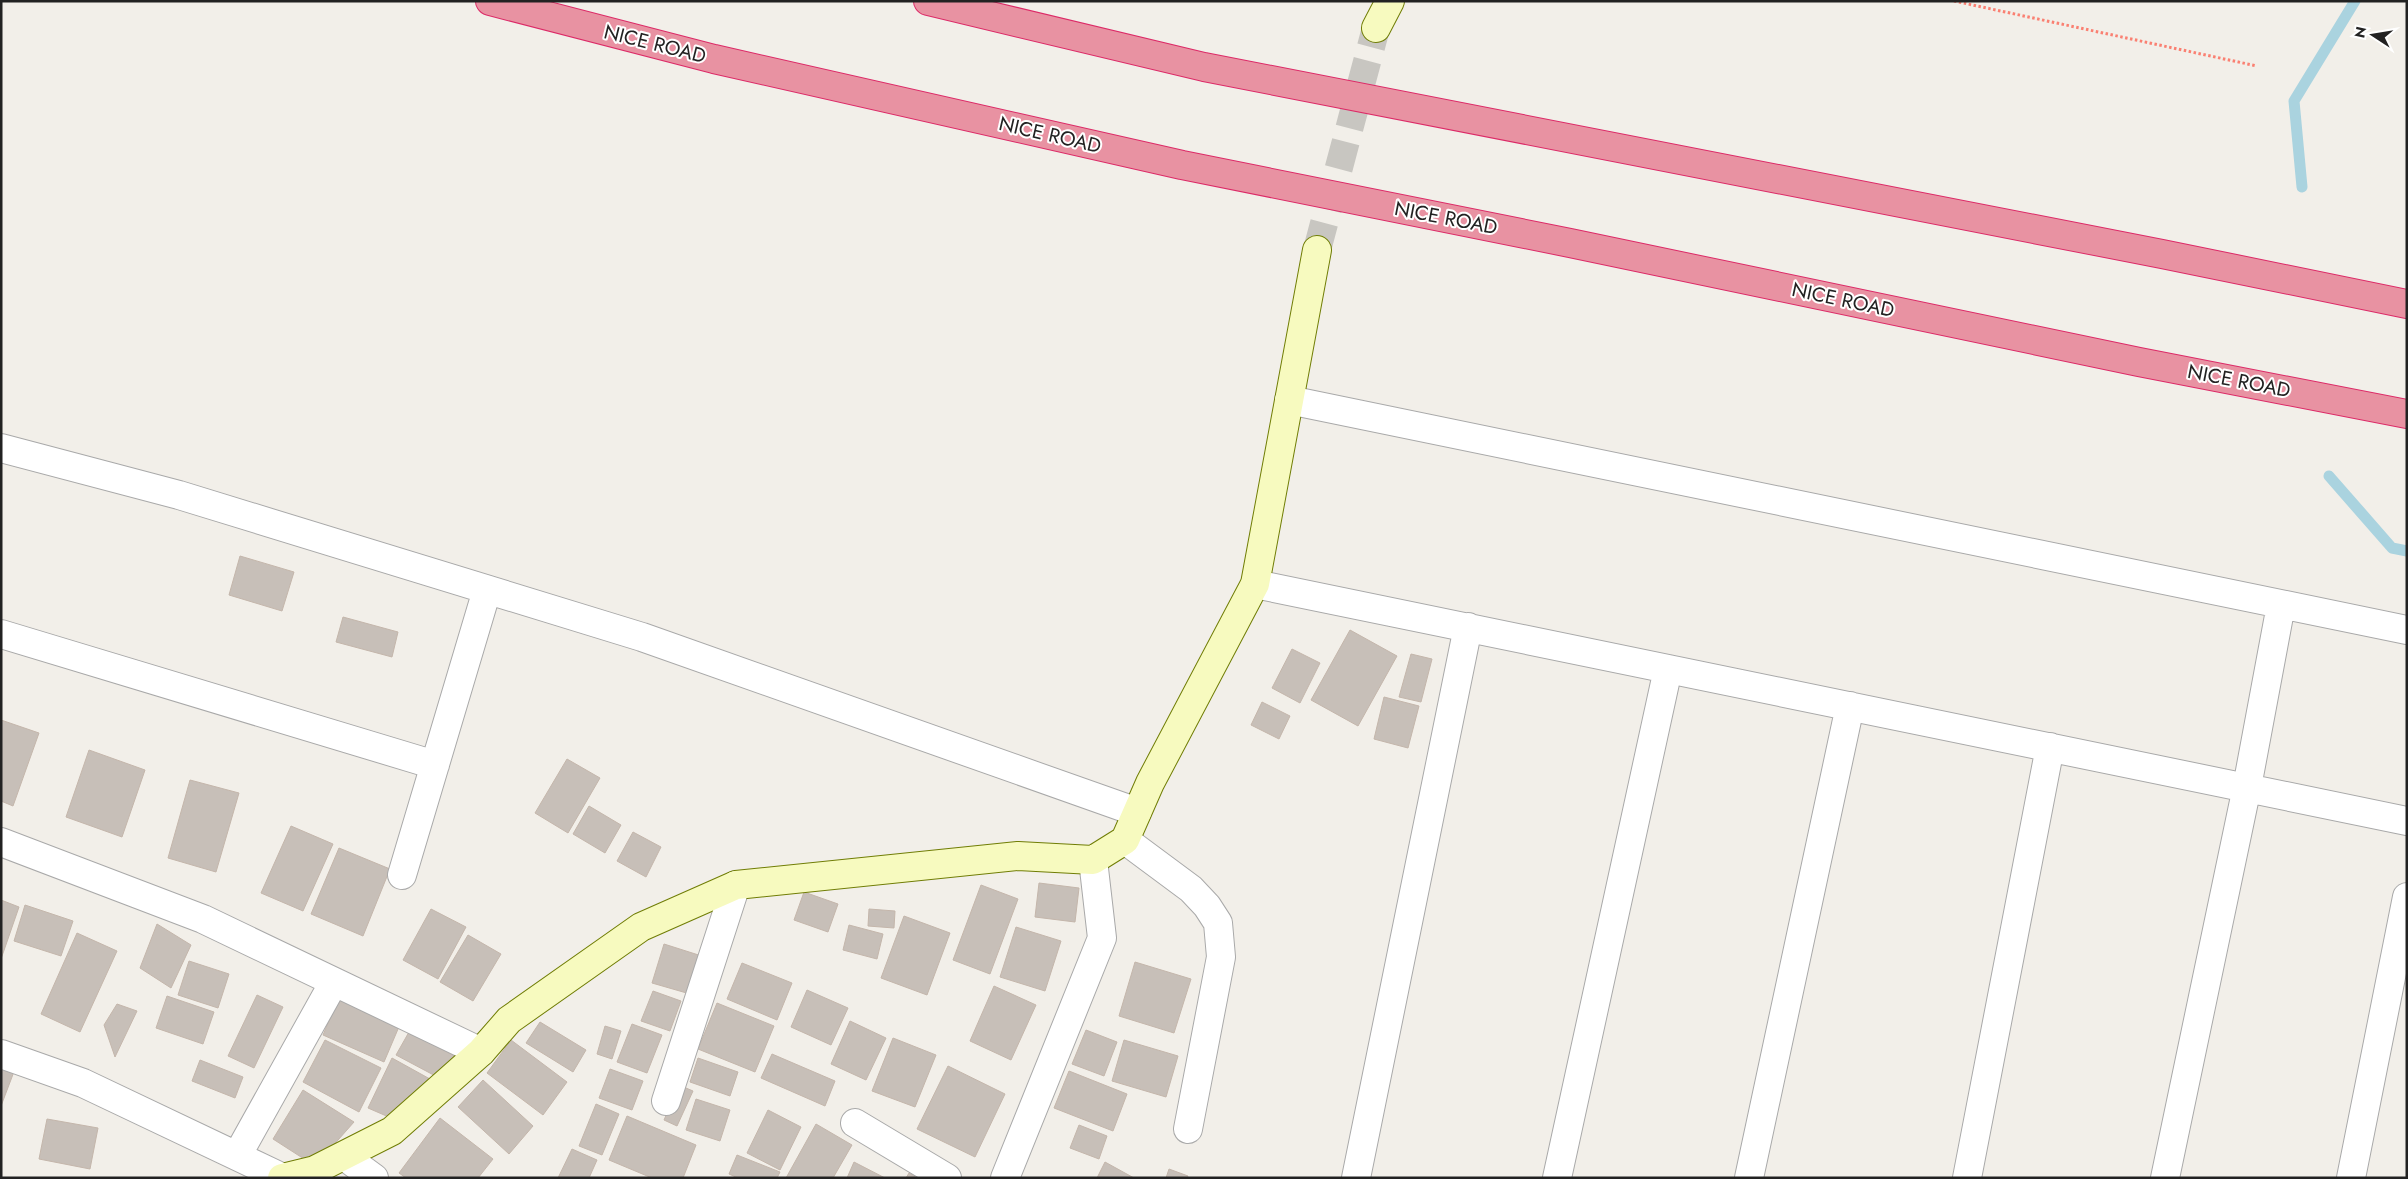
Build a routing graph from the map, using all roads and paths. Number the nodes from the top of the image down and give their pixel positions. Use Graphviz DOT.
graph roads {
  1 [pos="490,1"];
  2 [pos="928,1"];
  3 [pos="1390,1"];
  4 [pos="1954,1"];
  5 [pos="1376,28"];
  6 [pos="2257,66"];
  7 [pos="1317,250"];
  8 [pos="2407,304"];
  9 [pos="1290,400"];
  10 [pos="2407,414"];
  11 [pos="1,448"];
  12 [pos="1255,584"];
  13 [pos="487,590"];
  14 [pos="2281,605"];
  15 [pos="1468,627"];
  16 [pos="2407,630"];
  17 [pos="1,634"];
  18 [pos="1668,669"];
  19 [pos="1850,706"];
  20 [pos="2050,748"];
  21 [pos="435,765"];
  22 [pos="2248,787"];
  23 [pos="1137,812"];
  24 [pos="2407,821"];
  25 [pos="1125,840"];
  26 [pos="1,842"];
  27 [pos="1093,860"];
  28 [pos="402,875"];
  29 [pos="736,885"];
  30 [pos="2407,897"];
  31 [pos="334,982"];
  32 [pos="481,1052"];
  33 [pos="1,1054"];
  34 [pos="666,1100"];
  35 [pos="855,1122"];
  36 [pos="1188,1128"];
  37 [pos="237,1156"];
  38 [pos="344,1156"];
  39 [pos="282,1178"];
  40 [pos="374,1178"];
  41 [pos="947,1178"];
  42 [pos="1005,1178"];
  43 [pos="1356,1178"];
  44 [pos="1556,1178"];
  45 [pos="1749,1178"];
  46 [pos="1967,1178"];
  47 [pos="2165,1178"];
  48 [pos="2351,1178"];
  1 -- 10 [label="highway, NICE ROAD"];
  2 -- 8 [label="highway"];
  3 -- 5 [label="street"];
  4 -- 6 [label="path"];
  7 -- 9 [label="street"];
  9 -- 12 [label="street"];
  9 -- 14 [label="street"];
  11 -- 13 [label="street"];
  12 -- 15 [label="street"];
  12 -- 23 [label="street"];
  13 -- 21 [label="street"];
  13 -- 23 [label="street"];
  14 -- 16 [label="street"];
  14 -- 22 [label="street"];
  15 -- 18 [label="street"];
  15 -- 43 [label="street"];
  17 -- 21 [label="street"];
  18 -- 19 [label="street"];
  18 -- 44 [label="street"];
  19 -- 20 [label="street"];
  19 -- 45 [label="street"];
  20 -- 22 [label="street"];
  20 -- 46 [label="street"];
  21 -- 28 [label="street"];
  22 -- 24 [label="street"];
  22 -- 47 [label="street"];
  23 -- 25 [label="street"];
  25 -- 27 [label="street"];
  25 -- 36 [label="street"];
  26 -- 31 [label="street"];
  27 -- 29 [label="street"];
  27 -- 42 [label="street"];
  29 -- 32 [label="street"];
  29 -- 34 [label="street"];
  30 -- 48 [label="street"];
  31 -- 32 [label="street"];
  31 -- 37 [label="street"];
  32 -- 38 [label="street"];
  33 -- 37 [label="street"];
  35 -- 41 [label="street"];
  37 -- 39 [label="street"];
  38 -- 39 [label="street"];
  38 -- 40 [label="street"];
}
